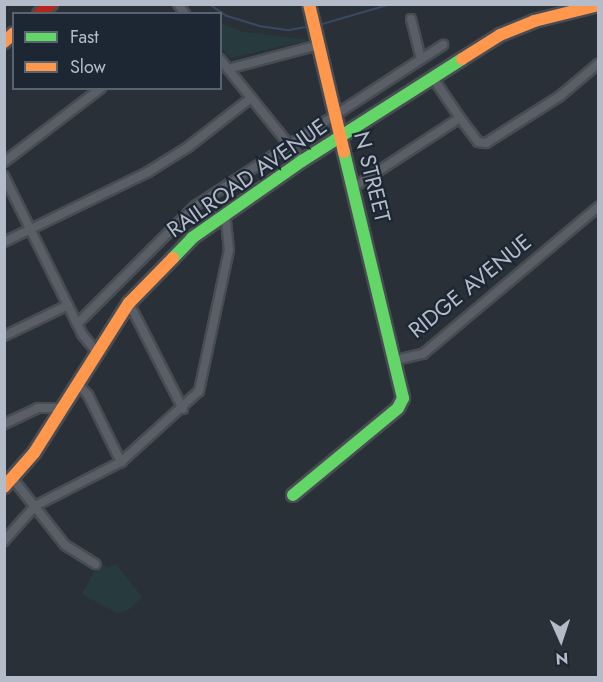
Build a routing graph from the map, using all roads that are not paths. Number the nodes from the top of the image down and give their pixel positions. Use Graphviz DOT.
graph roads {
  1 [pos="309,5"];
  2 [pos="598,5"];
  3 [pos="411,19"];
  4 [pos="318,42"];
  5 [pos="443,45"];
  6 [pos="421,59"];
  7 [pos="222,62"];
  8 [pos="598,64"];
  9 [pos="228,69"];
  10 [pos="433,78"];
  11 [pos="99,90"];
  12 [pos="251,98"];
  13 [pos="335,114"];
  14 [pos="460,118"];
  15 [pos="340,137"];
  16 [pos="288,144"];
  17 [pos="302,161"];
  18 [pos="4,162"];
  19 [pos="4,176"];
  20 [pos="354,187"];
  21 [pos="598,207"];
  22 [pos="225,214"];
  23 [pos="31,229"];
  24 [pos="4,242"];
  25 [pos="129,303"];
  26 [pos="68,305"];
  27 [pos="77,324"];
  28 [pos="4,336"];
  29 [pos="96,351"];
  30 [pos="396,360"];
  31 [pos="78,384"];
  32 [pos="63,408"];
  33 [pos="183,409"];
  34 [pos="4,424"];
  35 [pos="121,462"];
  36 [pos="9,483"];
  37 [pos="293,495"];
  38 [pos="35,506"];
  39 [pos="4,541"];
  40 [pos="96,564"];
  1 -- 4 [label="street, N STREET"];
  2 -- 10 [label="street, RAILROAD AVENUE"];
  3 -- 6 [label="street"];
  4 -- 9 [label="street"];
  4 -- 13 [label="street, N STREET"];
  5 -- 6 [label="street"];
  6 -- 13 [label="street"];
  7 -- 9 [label="street"];
  8 -- 14 [label="street"];
  9 -- 12 [label="street"];
  10 -- 14 [label="street"];
  10 -- 15 [label="street, RAILROAD AVENUE"];
  11 -- 18 [label="street"];
  12 -- 16 [label="street"];
  12 -- 23 [label="street"];
  13 -- 15 [label="street, N STREET"];
  13 -- 16 [label="street"];
  14 -- 20 [label="street"];
  15 -- 17 [label="street, RAILROAD AVENUE"];
  15 -- 20 [label="street, N STREET"];
  16 -- 17 [label="street"];
  16 -- 27 [label="street"];
  17 -- 22 [label="street, RAILROAD AVENUE"];
  19 -- 23 [label="street"];
  20 -- 30 [label="street, N STREET"];
  21 -- 30 [label="street, RIDGE AVENUE"];
  22 -- 25 [label="street, RAILROAD AVENUE"];
  22 -- 33 [label="street"];
  23 -- 24 [label="street"];
  23 -- 26 [label="street"];
  25 -- 29 [label="street, RAILROAD AVENUE"];
  25 -- 33 [label="street"];
  26 -- 27 [label="street"];
  26 -- 28 [label="street"];
  27 -- 29 [label="street"];
  29 -- 31 [label="street, RAILROAD AVENUE"];
  30 -- 37 [label="street, RIDGE AVENUE"];
  31 -- 32 [label="street, RAILROAD AVENUE"];
  31 -- 35 [label="street"];
  32 -- 34 [label="street"];
  32 -- 36 [label="street, RAILROAD AVENUE"];
  33 -- 35 [label="street"];
  35 -- 38 [label="street"];
  36 -- 38 [label="street"];
  38 -- 39 [label="street"];
  38 -- 40 [label="street"];
}
